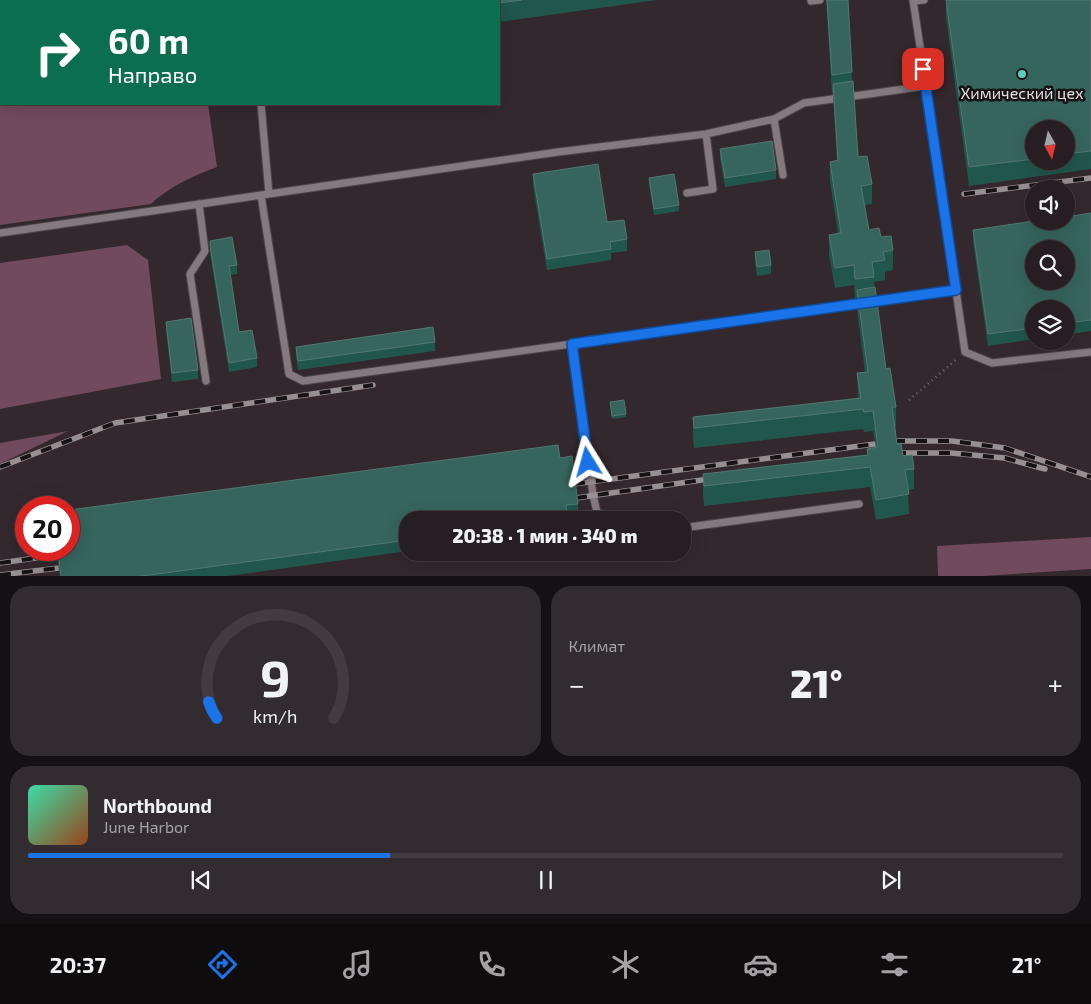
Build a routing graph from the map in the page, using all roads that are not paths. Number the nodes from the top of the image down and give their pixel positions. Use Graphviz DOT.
graph roads {
  1 [pos="820,0"];
  2 [pos="924,0"];
  3 [pos="811,1"];
  4 [pos="913,1"];
  5 [pos="926,86"];
  6 [pos="260,105"];
  7 [pos="774,119"];
  8 [pos="706,134"];
  9 [pos="783,175"];
  10 [pos="687,193"];
  11 [pos="270,194"];
  12 [pos="261,195"];
  13 [pos="199,204"];
  14 [pos="0,233"];
  15 [pos="956,290"];
  16 [pos="572,344"];
  17 [pos="1091,352"];
  18 [pos="206,381"];
  19 [pos="859,504"];
  20 [pos="596,511"];
  21 [pos="691,527"];
  1 -- 3 [label="lane"];
  2 -- 4 [label="lane"];
  4 -- 5 [label="lane"];
  5 -- 7 [label="lane"];
  5 -- 15 [label="lane"];
  6 -- 11 [label="lane"];
  7 -- 8 [label="lane"];
  7 -- 9 [label="lane"];
  8 -- 10 [label="lane"];
  8 -- 11 [label="lane"];
  11 -- 12 [label="lane"];
  12 -- 13 [label="lane"];
  12 -- 16 [label="lane"];
  13 -- 14 [label="lane"];
  13 -- 18 [label="lane"];
  15 -- 16 [label="lane"];
  15 -- 17 [label="lane"];
  16 -- 20 [label="lane"];
  19 -- 21 [label="lane"];
}
